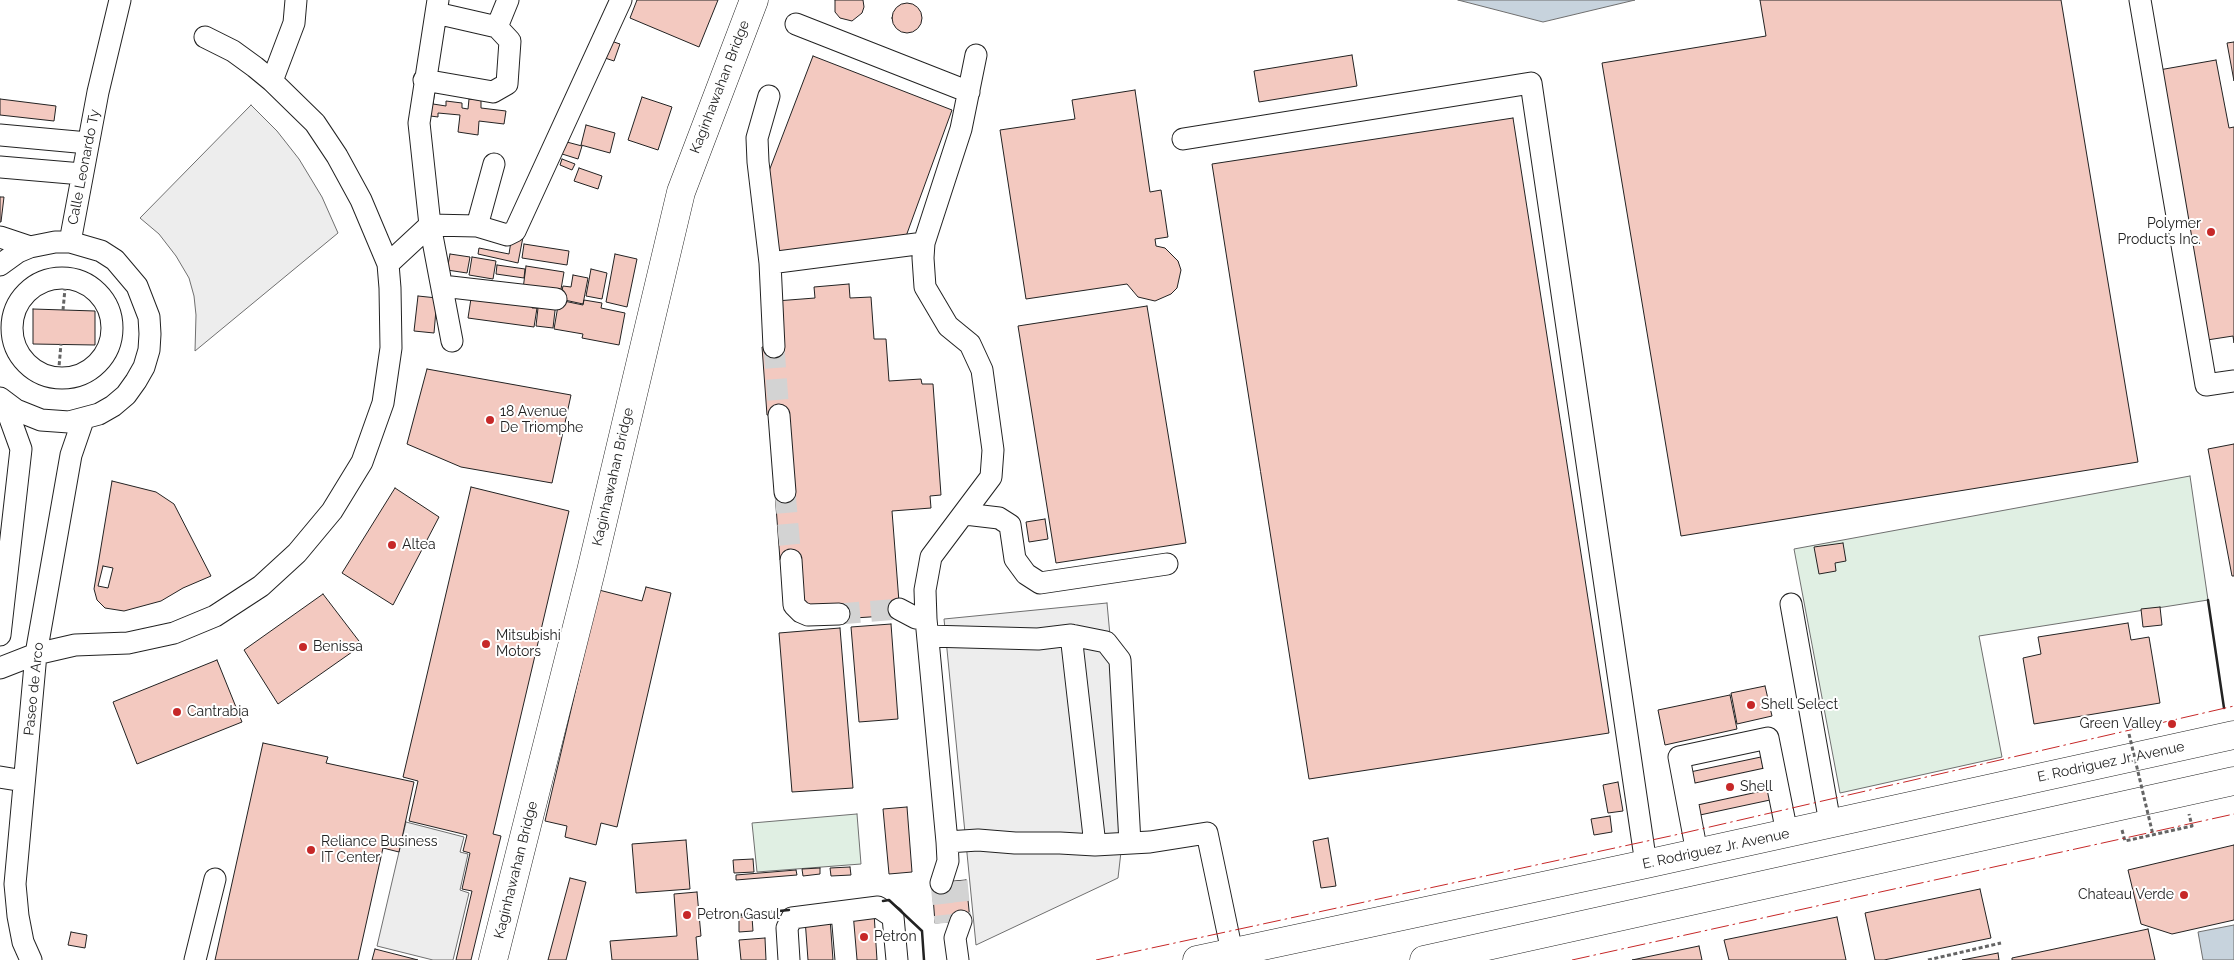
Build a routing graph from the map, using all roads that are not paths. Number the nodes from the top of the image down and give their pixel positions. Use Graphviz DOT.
graph roads {
  1 [pos="120,0"];
  2 [pos="296,0"];
  3 [pos="508,0"];
  4 [pos="621,0"];
  5 [pos="754,0"];
  6 [pos="2140,0"];
  7 [pos="437,6"];
  8 [pos="796,24"];
  9 [pos="498,27"];
  10 [pos="205,37"];
  11 [pos="976,55"];
  12 [pos="424,80"];
  13 [pos="272,81"];
  14 [pos="969,92"];
  15 [pos="769,96"];
  16 [pos="0,134"];
  17 [pos="1183,139"];
  18 [pos="88,143"];
  19 [pos="494,164"];
  20 [pos="0,167"];
  21 [pos="82,174"];
  22 [pos="430,225"];
  23 [pos="477,226"];
  24 [pos="0,237"];
  25 [pos="70,242"];
  26 [pos="924,243"];
  27 [pos="30,247"];
  28 [pos="770,263"];
  29 [pos="388,264"];
  30 [pos="0,265"];
  31 [pos="442,286"];
  32 [pos="556,299"];
  33 [pos="452,341"];
  34 [pos="774,347"];
  35 [pos="58,378"];
  36 [pos="2234,381"];
  37 [pos="2,400"];
  38 [pos="779,415"];
  39 [pos="83,420"];
  40 [pos="785,492"];
  41 [pos="965,514"];
  42 [pos="5,539"];
  43 [pos="791,560"];
  44 [pos="1168,564"];
  45 [pos="1791,604"];
  46 [pos="899,609"];
  47 [pos="839,614"];
  48 [pos="927,627"];
  49 [pos="0,635"];
  50 [pos="1071,635"];
  51 [pos="36,654"];
  52 [pos="0,668"];
  53 [pos="2234,735"];
  54 [pos="0,777"];
  55 [pos="1775,777"];
  56 [pos="24,781"];
  57 [pos="2234,781"];
  58 [pos="1687,796"];
  59 [pos="1830,823"];
  60 [pos="1787,833"];
  61 [pos="1130,843"];
  62 [pos="1095,845"];
  63 [pos="947,851"];
  64 [pos="1697,853"];
  65 [pos="1646,864"];
  66 [pos="215,879"];
  67 [pos="949,882"];
  68 [pos="8,883"];
  69 [pos="842,913"];
  70 [pos="954,927"];
  71 [pos="1232,952"];
  72 [pos="31,960"];
  73 [pos="195,960"];
  74 [pos="493,960"];
  75 [pos="789,960"];
  76 [pos="846,960"];
  77 [pos="897,960"];
  78 [pos="958,960"];
  79 [pos="1197,960"];
  80 [pos="1424,960"];
  1 -- 18 [label="street, Calle Leonardo Ty"];
  2 -- 13 [label="street"];
  3 -- 9 [label="street"];
  4 -- 23 [label="street"];
  5 -- 74 [label="main road, Kaginhawahan Bridge"];
  6 -- 36 [label="street"];
  7 -- 9 [label="street"];
  7 -- 12 [label="street"];
  8 -- 14 [label="street"];
  9 -- 12 [label="street"];
  10 -- 13 [label="street"];
  11 -- 14 [label="street"];
  12 -- 22 [label="street"];
  13 -- 29 [label="street"];
  14 -- 26 [label="street"];
  15 -- 28 [label="street"];
  16 -- 18 [label="street"];
  17 -- 65 [label="street"];
  18 -- 21 [label="street, Calle Leonardo Ty"];
  19 -- 23 [label="street"];
  20 -- 21 [label="street"];
  21 -- 25 [label="street, Calle Leonardo Ty"];
  22 -- 23 [label="street"];
  22 -- 29 [label="street"];
  22 -- 31 [label="street"];
  24 -- 27 [label="street"];
  25 -- 27 [label="street"];
  25 -- 39 [label="street"];
  26 -- 28 [label="street"];
  26 -- 41 [label="street"];
  27 -- 30 [label="street"];
  28 -- 34 [label="street"];
  29 -- 51 [label="street"];
  31 -- 32 [label="street"];
  31 -- 33 [label="street"];
  35 -- 35 [label="street"];
  37 -- 39 [label="street"];
  37 -- 42 [label="street"];
  38 -- 40 [label="street"];
  39 -- 51 [label="street, Paseo de Arco"];
  41 -- 44 [label="street"];
  41 -- 48 [label="street"];
  42 -- 49 [label="street"];
  43 -- 47 [label="street"];
  45 -- 59 [label="street"];
  46 -- 48 [label="street"];
  48 -- 50 [label="street"];
  48 -- 63 [label="street"];
  50 -- 61 [label="street"];
  50 -- 62 [label="street"];
  51 -- 52 [label="street"];
  51 -- 56 [label="street, Paseo de Arco"];
  53 -- 59 [label="main road, E. Rodriguez Jr. Avenue"];
  54 -- 56 [label="street"];
  55 -- 58 [label="street"];
  55 -- 58 [label="street"];
  55 -- 60 [label="street"];
  56 -- 68 [label="street, Paseo de Arco"];
  57 -- 80 [label="main road"];
  58 -- 64 [label="street"];
  59 -- 60 [label="main road, E. Rodriguez Jr. Avenue"];
  60 -- 64 [label="main road, E. Rodriguez Jr. Avenue"];
  61 -- 62 [label="street"];
  61 -- 71 [label="street"];
  62 -- 63 [label="street"];
  63 -- 67 [label="street"];
  64 -- 65 [label="main road, E. Rodriguez Jr. Avenue"];
  65 -- 71 [label="main road, E. Rodriguez Jr. Avenue"];
  66 -- 73 [label="street"];
  68 -- 72 [label="street, Paseo de Arco"];
  69 -- 75 [label="street"];
  69 -- 76 [label="street"];
  69 -- 77 [label="street"];
  70 -- 78 [label="street"];
  71 -- 79 [label="main road, E. Rodriguez Jr. Avenue"];
}
